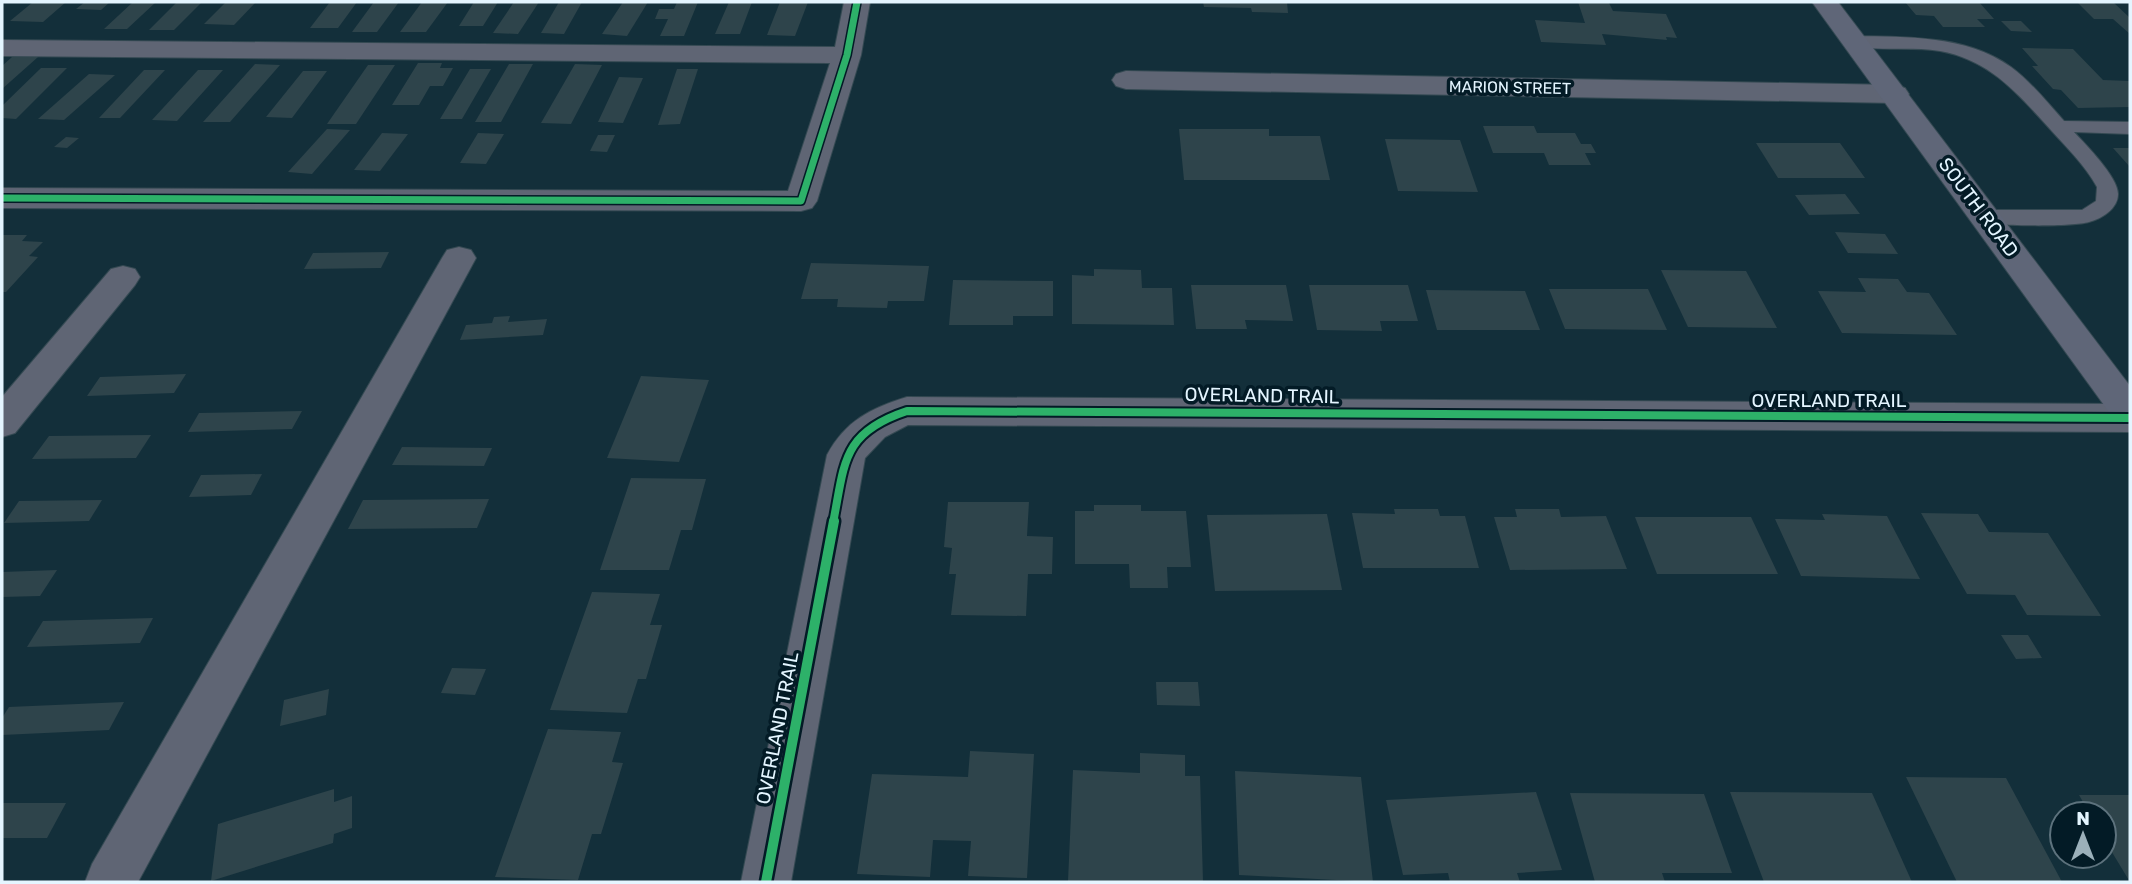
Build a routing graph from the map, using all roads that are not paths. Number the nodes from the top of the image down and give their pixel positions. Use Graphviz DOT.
graph roads {
  1 [pos="858,2"];
  2 [pos="1825,2"];
  3 [pos="1855,41"];
  4 [pos="2,48"];
  5 [pos="847,55"];
  6 [pos="1126,80"];
  7 [pos="1895,94"];
  8 [pos="2057,126"];
  9 [pos="2130,128"];
  10 [pos="2,198"];
  11 [pos="1987,217"];
  12 [pos="459,258"];
  13 [pos="123,277"];
  14 [pos="2130,416"];
  15 [pos="2,423"];
  16 [pos="110,882"];
  17 [pos="766,882"];
  1 -- 5 [label="street"];
  2 -- 3 [label="street, SOUTH ROAD"];
  3 -- 7 [label="street, SOUTH ROAD"];
  3 -- 8 [label="lane"];
  4 -- 5 [label="street"];
  5 -- 10 [label="street"];
  6 -- 7 [label="street, MARION STREET"];
  7 -- 11 [label="street, SOUTH ROAD"];
  8 -- 9 [label="lane"];
  8 -- 11 [label="lane"];
  11 -- 14 [label="street, SOUTH ROAD"];
  12 -- 16 [label="street"];
  13 -- 15 [label="street"];
  14 -- 17 [label="street, OVERLAND TRAIL"];
}
